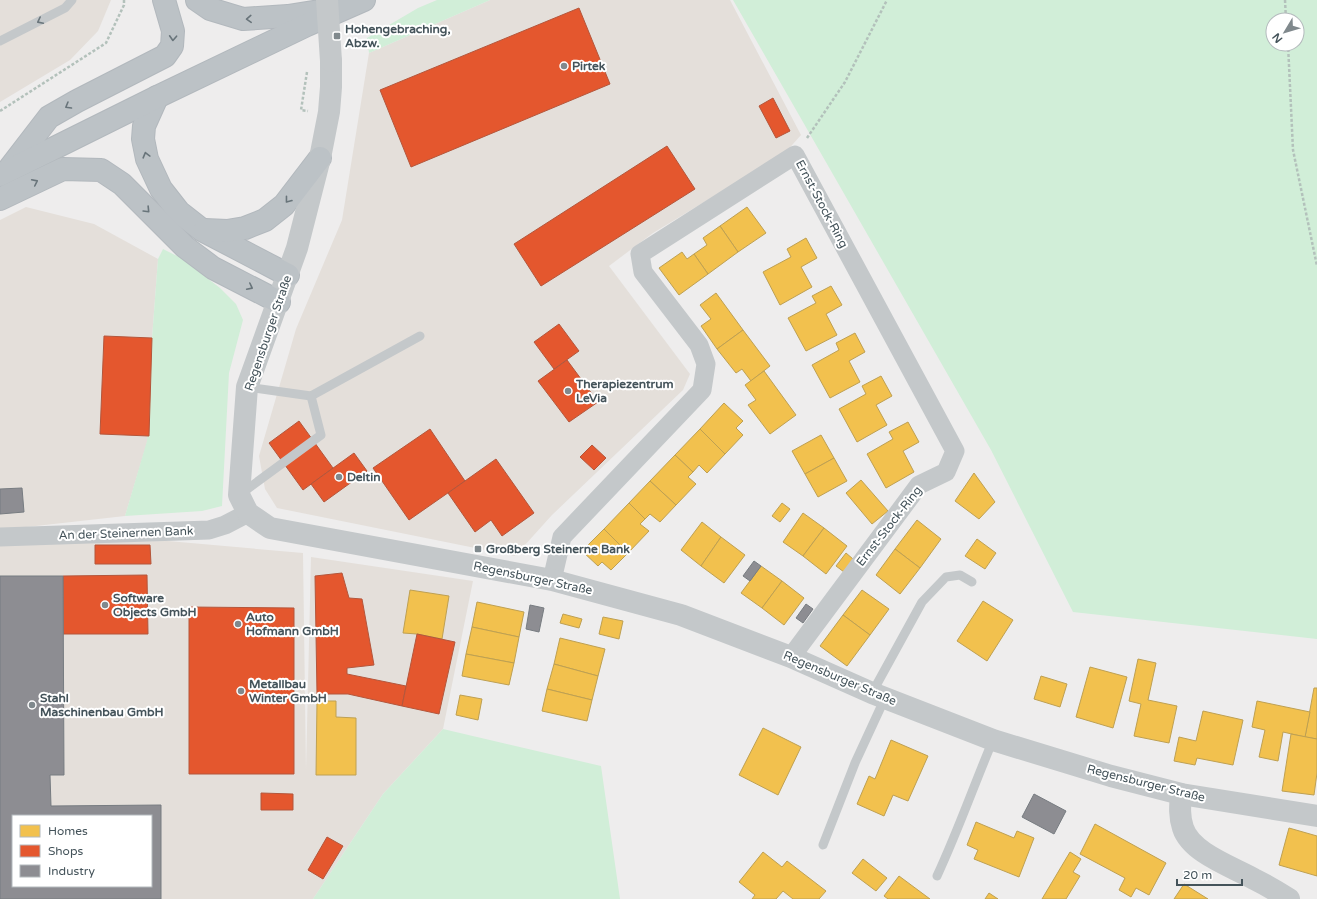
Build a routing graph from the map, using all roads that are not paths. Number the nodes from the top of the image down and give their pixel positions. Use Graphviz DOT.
graph roads {
  1 [pos="72,0"];
  2 [pos="164,0"];
  3 [pos="197,0"];
  4 [pos="327,0"];
  5 [pos="358,2"];
  6 [pos="0,41"];
  7 [pos="157,97"];
  8 [pos="320,158"];
  9 [pos="3,174"];
  10 [pos="0,199"];
  11 [pos="202,230"];
  12 [pos="288,275"];
  13 [pos="279,302"];
  14 [pos="420,336"];
  15 [pos="247,387"];
  16 [pos="311,396"];
  17 [pos="244,504"];
  18 [pos="0,537"];
  19 [pos="552,580"];
  20 [pos="972,582"];
  21 [pos="792,657"];
  22 [pos="879,695"];
  23 [pos="993,740"];
  24 [pos="1181,794"];
  25 [pos="1317,816"];
  26 [pos="823,845"];
  27 [pos="937,876"];
  28 [pos="1289,899"];
  1 -- 6 [label="lane, one-way"];
  2 -- 9 [label="highway, one-way"];
  5 -- 3 [label="highway, one-way"];
  4 -- 8 [label="street, Regensburger Straße, bridge"];
  5 -- 7 [label="highway"];
  7 -- 9 [label="highway"];
  11 -- 7 [label="highway, one-way"];
  8 -- 11 [label="highway, one-way"];
  8 -- 12 [label="street, Regensburger Straße"];
  10 -- 13 [label="highway, one-way"];
  11 -- 12 [label="highway"];
  12 -- 13 [label="street, Regensburger Straße"];
  13 -- 15 [label="street, Regensburger Straße"];
  14 -- 16 [label="lane"];
  15 -- 16 [label="lane"];
  15 -- 17 [label="street, Regensburger Straße"];
  16 -- 17 [label="lane"];
  17 -- 18 [label="street, An der Steinernen Bank"];
  17 -- 19 [label="street, Regensburger Straße"];
  19 -- 21 [label="street, Regensburger Straße"];
  19 -- 21 [label="street, Ernst-Stock-Ring"];
  20 -- 22 [label="lane"];
  21 -- 22 [label="street, Regensburger Straße"];
  22 -- 23 [label="street, Regensburger Straße"];
  22 -- 26 [label="lane"];
  23 -- 24 [label="street, Regensburger Straße"];
  23 -- 27 [label="lane"];
  24 -- 25 [label="street, Regensburger Straße"];
  24 -- 28 [label="street"];
}
